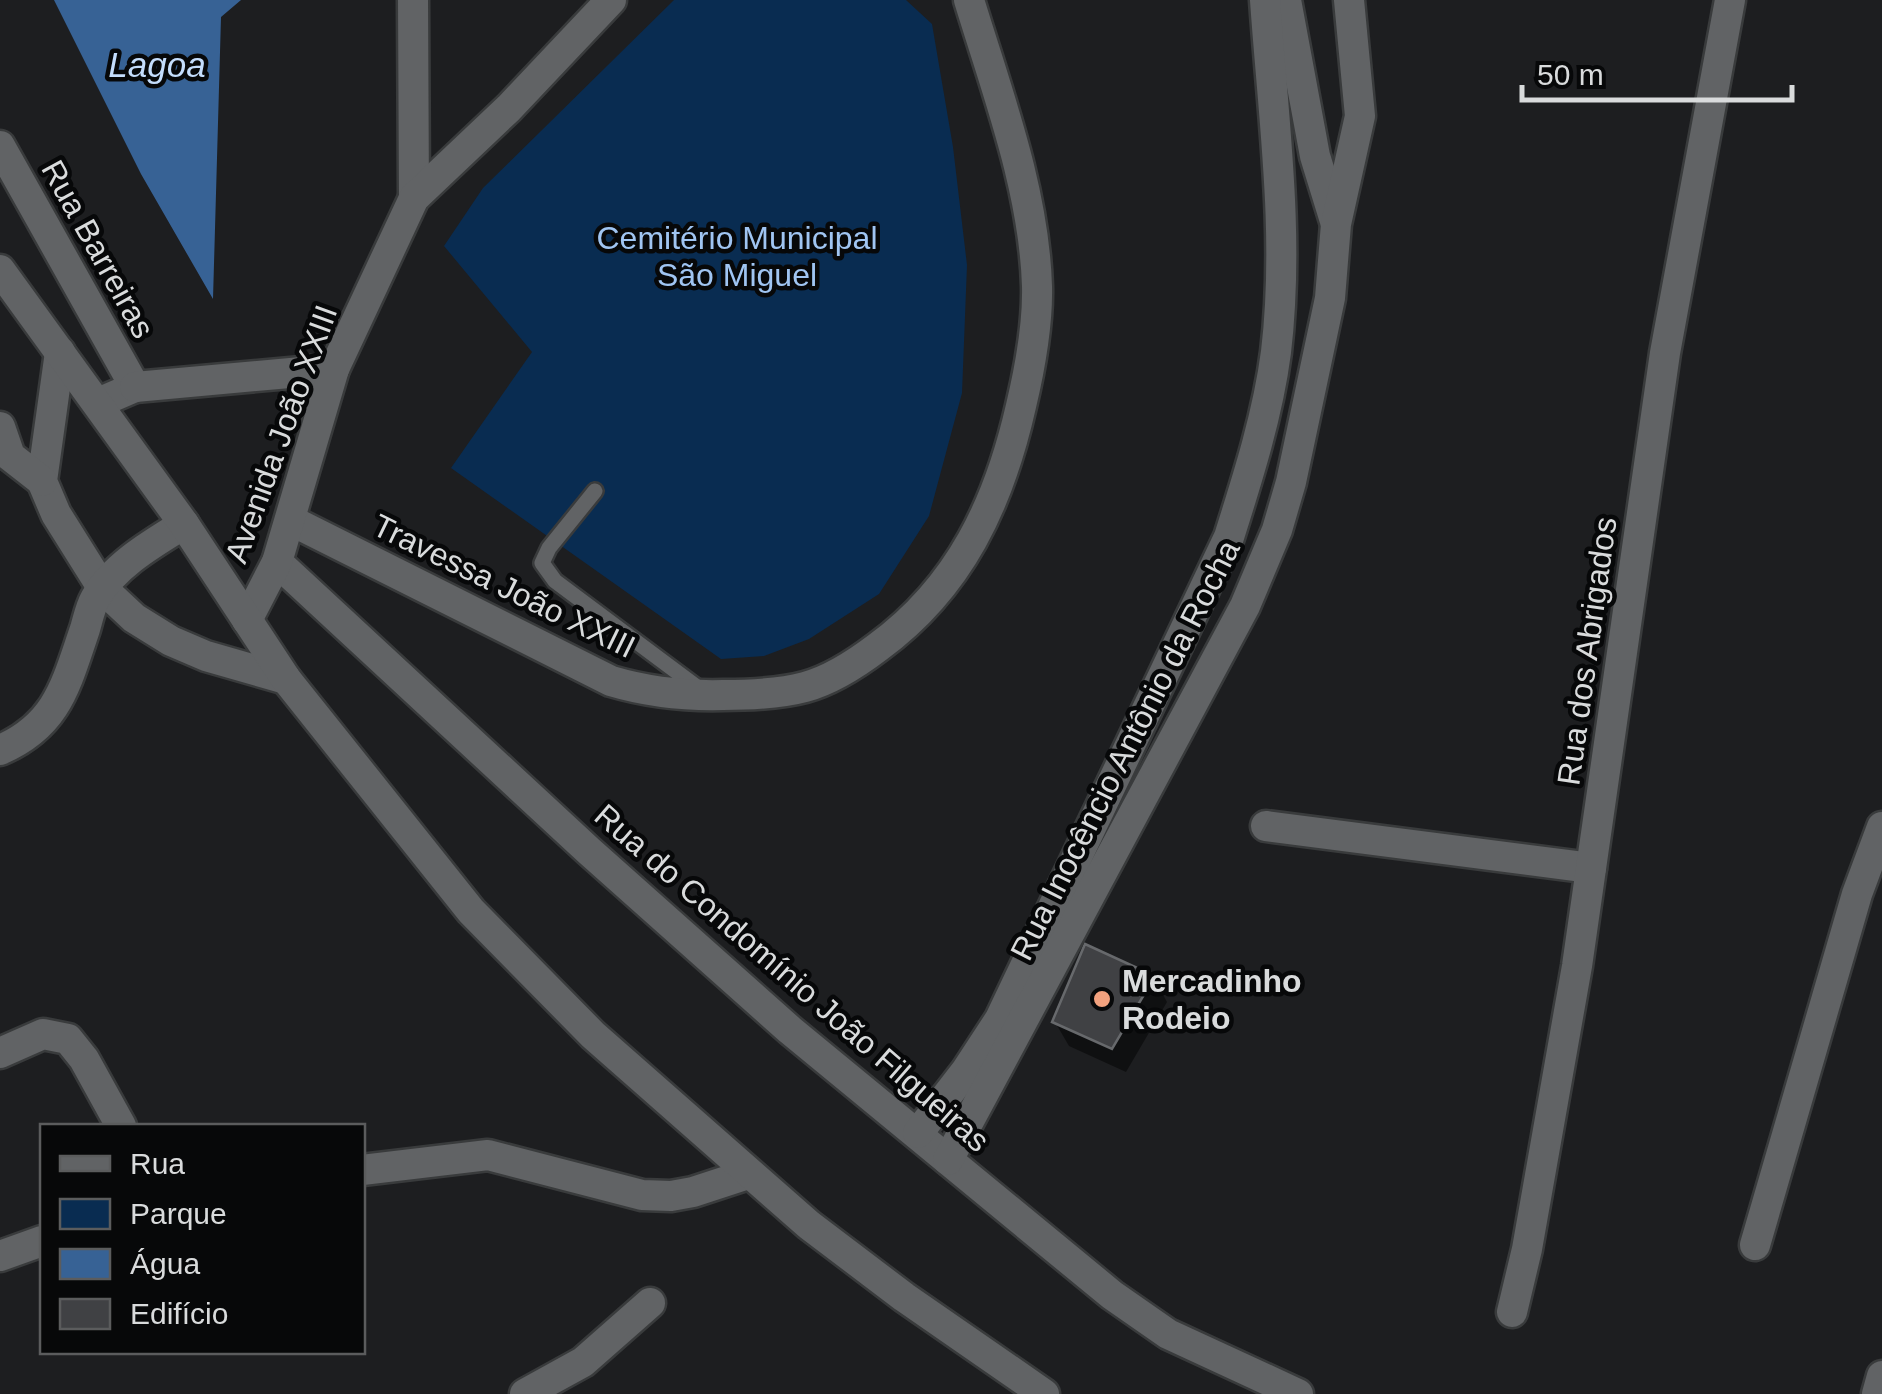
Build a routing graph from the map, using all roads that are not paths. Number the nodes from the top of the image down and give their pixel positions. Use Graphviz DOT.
graph roads {
  1 [pos="413,0"];
  2 [pos="611,0"];
  3 [pos="969,0"];
  4 [pos="1266,0"];
  5 [pos="1286,0"];
  6 [pos="1349,0"];
  7 [pos="1730,0"];
  8 [pos="0,146"];
  9 [pos="414,198"];
  10 [pos="1336,224"];
  11 [pos="0,270"];
  12 [pos="60,352"];
  13 [pos="334,369"];
  14 [pos="135,387"];
  15 [pos="98,403"];
  16 [pos="0,427"];
  17 [pos="42,481"];
  18 [pos="595,491"];
  19 [pos="290,520"];
  20 [pos="184,524"];
  21 [pos="277,562"];
  22 [pos="103,589"];
  23 [pos="247,620"];
  24 [pos="286,679"];
  25 [pos="708,696"];
  26 [pos="0,750"];
  27 [pos="1266,826"];
  28 [pos="1882,827"];
  29 [pos="1591,868"];
  30 [pos="0,1052"];
  31 [pos="120,1124"];
  32 [pos="918,1132"];
  33 [pos="948,1160"];
  34 [pos="365,1170"];
  35 [pos="748,1174"];
  36 [pos="40,1242"];
  37 [pos="1756,1245"];
  38 [pos="0,1256"];
  39 [pos="650,1303"];
  40 [pos="1512,1312"];
  41 [pos="1882,1376"];
  42 [pos="525,1394"];
  43 [pos="1044,1394"];
  44 [pos="1298,1394"];
  45 [pos="1877,1394"];
  1 -- 9 [label="street"];
  2 -- 9 [label="street, Avenida João XXIII"];
  3 -- 25 [label="street, Travessa João XXIII"];
  4 -- 32 [label="street"];
  5 -- 10 [label="street"];
  6 -- 10 [label="street, Rua Inocêncio Antônio da Rocha"];
  7 -- 29 [label="street, Rua dos Abrigados"];
  8 -- 14 [label="street, Rua Barreiras"];
  9 -- 13 [label="street, Avenida João XXIII"];
  10 -- 33 [label="street, Rua Inocêncio Antônio da Rocha"];
  11 -- 12 [label="street"];
  12 -- 15 [label="street"];
  12 -- 17 [label="street"];
  13 -- 14 [label="street, Rua Barreiras"];
  13 -- 19 [label="street, Avenida João XXIII"];
  14 -- 15 [label="street, Rua Barreiras"];
  15 -- 20 [label="street"];
  16 -- 17 [label="street"];
  17 -- 22 [label="street"];
  18 -- 25 [label="lane"];
  19 -- 21 [label="street, Avenida João XXIII"];
  19 -- 25 [label="street, Travessa João XXIII"];
  20 -- 22 [label="street"];
  20 -- 23 [label="street"];
  21 -- 23 [label="street, Avenida João XXIII"];
  21 -- 32 [label="street, Rua do Condomínio João Filgueiras"];
  22 -- 24 [label="street"];
  22 -- 26 [label="street"];
  23 -- 24 [label="street"];
  24 -- 35 [label="street"];
  27 -- 29 [label="street"];
  28 -- 37 [label="street"];
  29 -- 40 [label="street, Rua dos Abrigados"];
  30 -- 31 [label="street"];
  32 -- 33 [label="street, Rua do Condomínio João Filgueiras"];
  33 -- 44 [label="street, Rua do Condomínio João Filgueiras"];
  34 -- 35 [label="street"];
  35 -- 43 [label="street"];
  36 -- 38 [label="street"];
  39 -- 42 [label="street"];
  41 -- 45 [label="street"];
}
